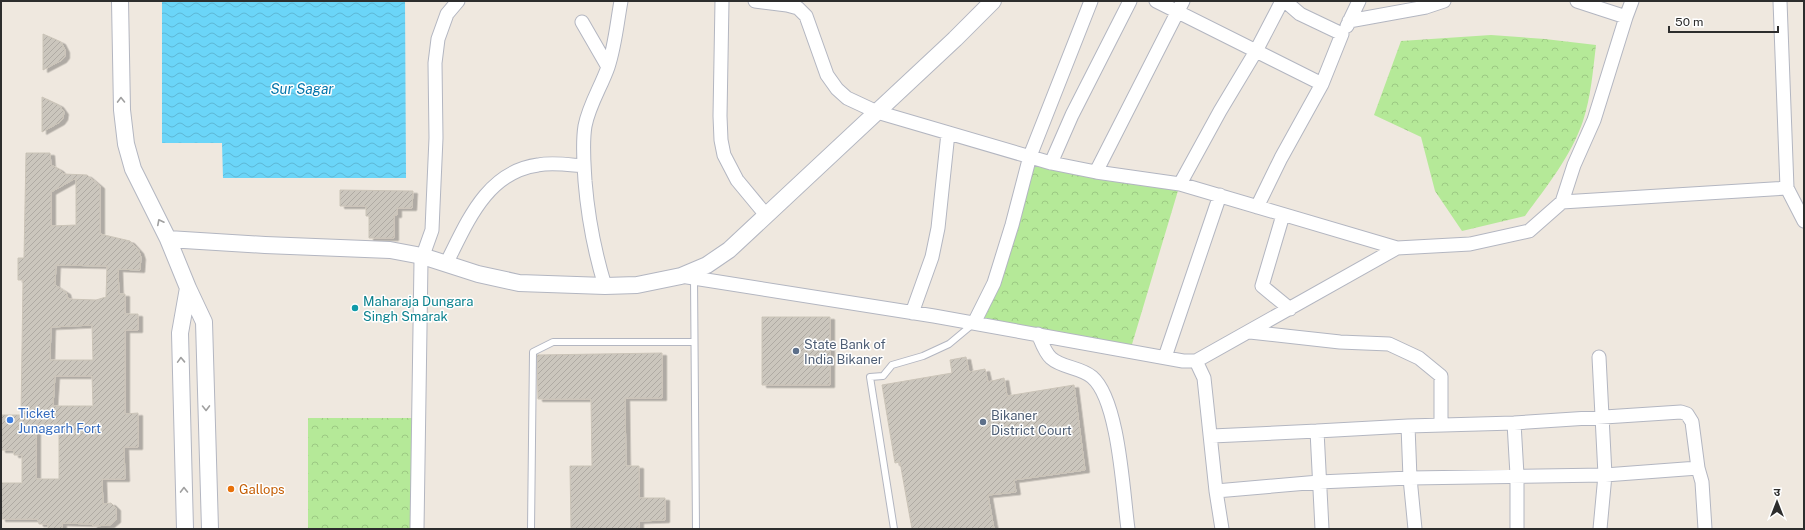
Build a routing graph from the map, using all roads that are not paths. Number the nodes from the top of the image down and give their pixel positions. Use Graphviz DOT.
graph roads {
  1 [pos="120,1"];
  2 [pos="458,1"];
  3 [pos="621,1"];
  4 [pos="722,1"];
  5 [pos="755,1"];
  6 [pos="993,1"];
  7 [pos="1091,1"];
  8 [pos="1130,1"];
  9 [pos="1156,1"];
  10 [pos="1284,1"];
  11 [pos="1359,1"];
  12 [pos="1444,1"];
  13 [pos="1577,1"];
  14 [pos="1632,1"];
  15 [pos="1780,1"];
  16 [pos="790,3"];
  17 [pos="1181,7"];
  18 [pos="1626,17"];
  19 [pos="1349,21"];
  20 [pos="582,22"];
  21 [pos="1342,34"];
  22 [pos="1256,51"];
  23 [pos="608,67"];
  24 [pos="1322,84"];
  25 [pos="877,112"];
  26 [pos="948,133"];
  27 [pos="1030,156"];
  28 [pos="1051,163"];
  29 [pos="584,166"];
  30 [pos="1096,172"];
  31 [pos="1180,184"];
  32 [pos="1786,188"];
  33 [pos="1220,195"];
  34 [pos="1562,202"];
  35 [pos="1257,207"];
  36 [pos="766,215"];
  37 [pos="1283,215"];
  38 [pos="1804,221"];
  39 [pos="168,239"];
  40 [pos="1397,248"];
  41 [pos="422,256"];
  42 [pos="446,264"];
  43 [pos="687,277"];
  44 [pos="605,286"];
  45 [pos="188,288"];
  46 [pos="1290,309"];
  47 [pos="912,313"];
  48 [pos="974,323"];
  49 [pos="1250,332"];
  50 [pos="1038,334"];
  51 [pos="694,342"];
  52 [pos="1599,356"];
  53 [pos="1165,357"];
  54 [pos="1196,361"];
  55 [pos="1602,417"];
  56 [pos="1514,423"];
  57 [pos="1442,425"];
  58 [pos="1408,426"];
  59 [pos="1317,432"];
  60 [pos="1212,436"];
  61 [pos="1698,468"];
  62 [pos="1517,475"];
  63 [pos="1605,475"];
  64 [pos="1410,478"];
  65 [pos="1319,482"];
  66 [pos="1216,491"];
  67 [pos="185,529"];
  68 [pos="210,529"];
  69 [pos="417,529"];
  70 [pos="531,529"];
  71 [pos="696,529"];
  72 [pos="894,529"];
  73 [pos="1128,529"];
  74 [pos="1222,529"];
  75 [pos="1322,529"];
  76 [pos="1415,529"];
  77 [pos="1517,529"];
  78 [pos="1600,529"];
  79 [pos="1705,529"];
  39 -- 1 [label="street, one-way"];
  2 -- 41 [label="street"];
  3 -- 23 [label="street"];
  4 -- 36 [label="street"];
  5 -- 16 [label="street"];
  6 -- 25 [label="street"];
  7 -- 27 [label="street"];
  8 -- 28 [label="street"];
  9 -- 17 [label="street"];
  10 -- 21 [label="street"];
  10 -- 22 [label="street"];
  11 -- 19 [label="street"];
  12 -- 19 [label="street"];
  13 -- 18 [label="street"];
  14 -- 18 [label="street"];
  15 -- 32 [label="street"];
  16 -- 25 [label="street"];
  17 -- 22 [label="street"];
  17 -- 30 [label="street"];
  18 -- 34 [label="street"];
  19 -- 21 [label="street"];
  20 -- 23 [label="street"];
  21 -- 24 [label="street"];
  22 -- 24 [label="street"];
  22 -- 31 [label="street"];
  23 -- 29 [label="street"];
  24 -- 35 [label="street"];
  25 -- 26 [label="street"];
  25 -- 36 [label="street"];
  26 -- 27 [label="street"];
  26 -- 47 [label="street"];
  27 -- 28 [label="street"];
  27 -- 48 [label="street"];
  28 -- 30 [label="street"];
  29 -- 42 [label="street"];
  29 -- 44 [label="street"];
  30 -- 31 [label="street"];
  31 -- 33 [label="street"];
  32 -- 34 [label="street"];
  32 -- 38 [label="street"];
  33 -- 35 [label="street"];
  33 -- 53 [label="street"];
  34 -- 40 [label="street"];
  35 -- 37 [label="street"];
  36 -- 43 [label="street"];
  37 -- 40 [label="street"];
  37 -- 46 [label="street"];
  39 -- 41 [label="street"];
  39 -- 45 [label="street"];
  40 -- 46 [label="street"];
  41 -- 42 [label="street"];
  41 -- 69 [label="street"];
  42 -- 44 [label="street"];
  43 -- 44 [label="street"];
  43 -- 47 [label="street"];
  43 -- 51 [label="lane"];
  67 -- 45 [label="street, one-way"];
  45 -- 68 [label="street, one-way"];
  46 -- 49 [label="street"];
  47 -- 48 [label="street"];
  48 -- 50 [label="street"];
  48 -- 72 [label="lane"];
  49 -- 54 [label="street"];
  49 -- 57 [label="street"];
  50 -- 53 [label="street"];
  50 -- 73 [label="street"];
  51 -- 70 [label="lane"];
  51 -- 71 [label="lane"];
  52 -- 55 [label="street"];
  53 -- 54 [label="street"];
  54 -- 60 [label="street"];
  55 -- 56 [label="street"];
  55 -- 61 [label="street"];
  55 -- 63 [label="street"];
  56 -- 57 [label="street"];
  56 -- 62 [label="street"];
  57 -- 58 [label="street"];
  58 -- 59 [label="street"];
  58 -- 64 [label="street"];
  59 -- 60 [label="street"];
  59 -- 65 [label="street"];
  60 -- 66 [label="street"];
  61 -- 63 [label="street"];
  61 -- 79 [label="street"];
  62 -- 63 [label="street"];
  62 -- 64 [label="street"];
  62 -- 77 [label="street"];
  63 -- 78 [label="street"];
  64 -- 65 [label="street"];
  64 -- 76 [label="street"];
  65 -- 66 [label="street"];
  65 -- 75 [label="street"];
  66 -- 74 [label="street"];
}
